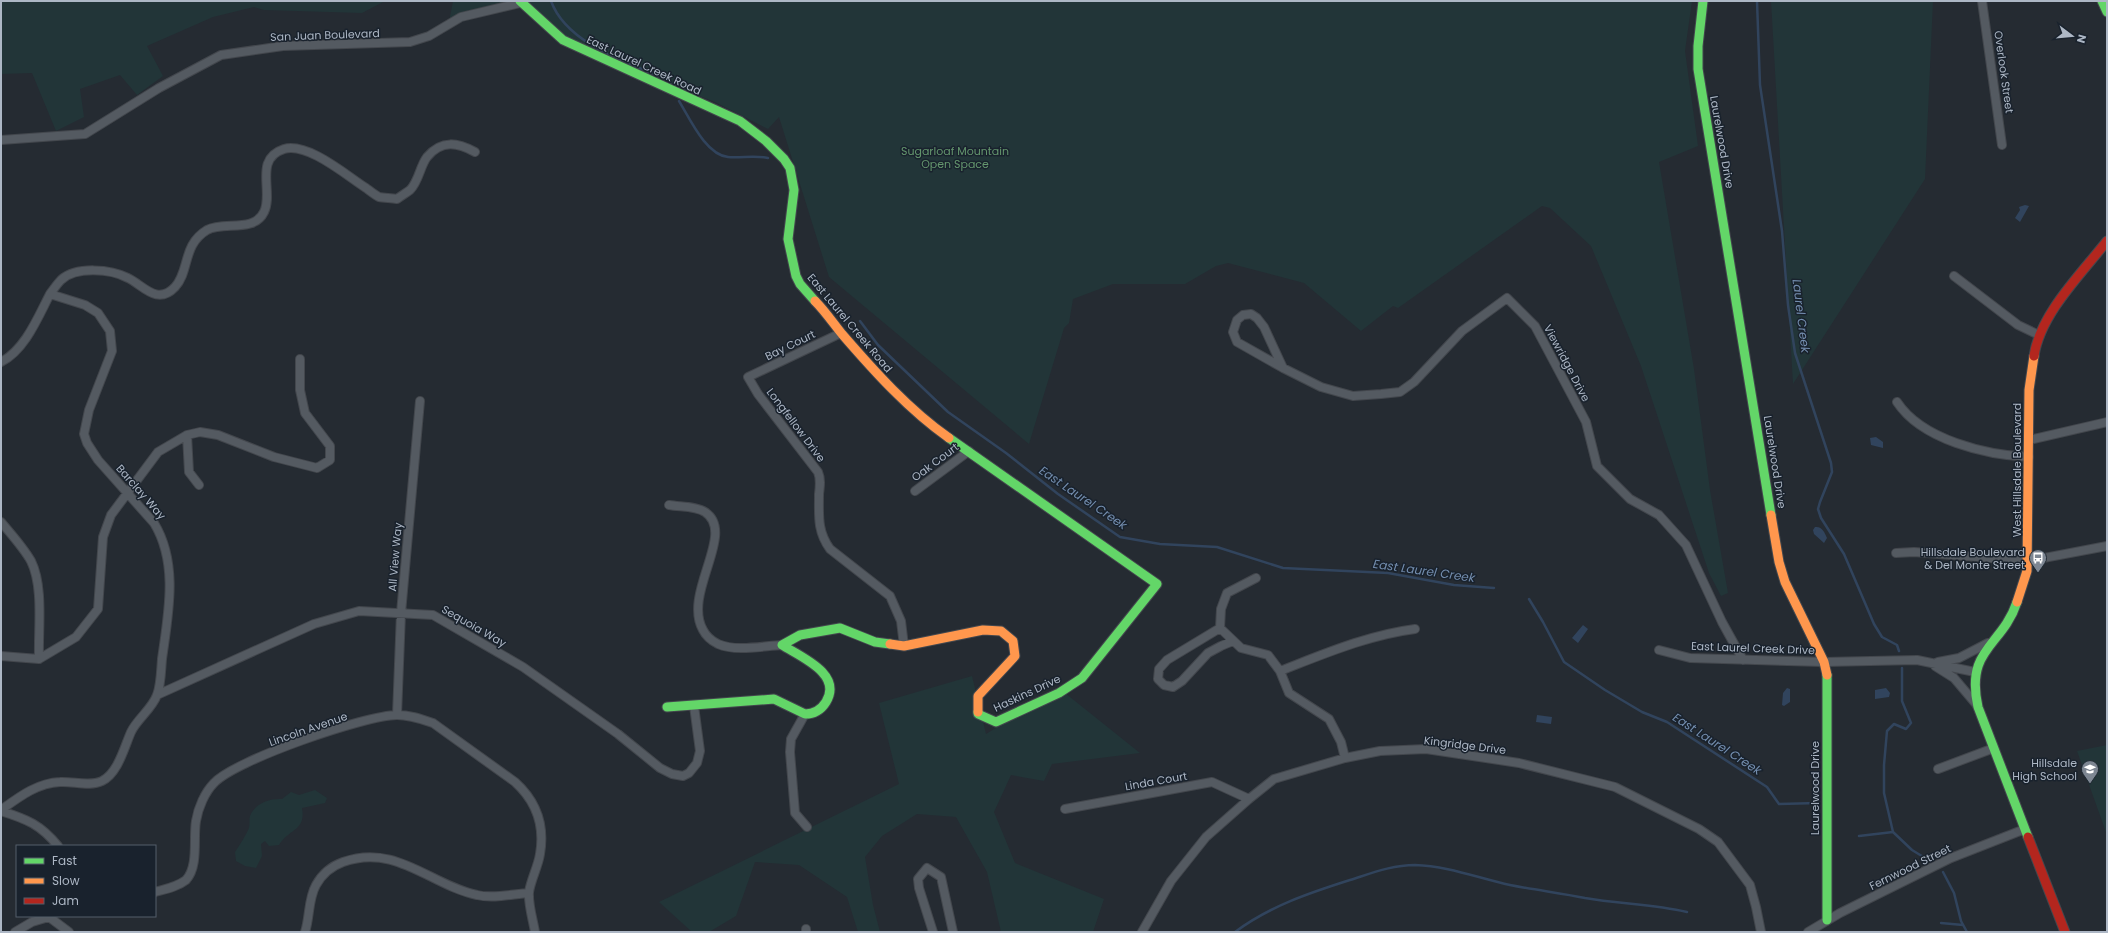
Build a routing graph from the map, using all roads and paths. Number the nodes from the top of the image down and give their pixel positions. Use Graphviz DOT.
graph roads {
  1 [pos="1703,1"];
  2 [pos="1982,1"];
  3 [pos="2102,1"];
  4 [pos="520,2"];
  5 [pos="2107,12"];
  6 [pos="1,140"];
  7 [pos="2002,145"];
  8 [pos="475,152"];
  9 [pos="2107,241"];
  10 [pos="1954,276"];
  11 [pos="50,294"];
  12 [pos="841,332"];
  13 [pos="2039,335"];
  14 [pos="300,359"];
  15 [pos="1,362"];
  16 [pos="1283,368"];
  17 [pos="748,377"];
  18 [pos="420,401"];
  19 [pos="1897,402"];
  20 [pos="2107,422"];
  21 [pos="187,435"];
  22 [pos="2029,440"];
  23 [pos="969,451"];
  24 [pos="2028,457"];
  25 [pos="199,485"];
  26 [pos="915,491"];
  27 [pos="128,492"];
  28 [pos="669,505"];
  29 [pos="1,522"];
  30 [pos="2107,546"];
  31 [pos="1896,553"];
  32 [pos="2028,561"];
  33 [pos="1256,578"];
  34 [pos="1157,584"];
  35 [pos="401,613"];
  36 [pos="1220,628"];
  37 [pos="1415,629"];
  38 [pos="1992,641"];
  39 [pos="1233,642"];
  40 [pos="782,645"];
  41 [pos="904,646"];
  42 [pos="1659,650"];
  43 [pos="1,656"];
  44 [pos="39,659"];
  45 [pos="1743,660"];
  46 [pos="1824,662"];
  47 [pos="1927,662"];
  48 [pos="1280,671"];
  49 [pos="1976,672"];
  50 [pos="157,695"];
  51 [pos="694,706"];
  52 [pos="667,707"];
  53 [pos="1978,707"];
  54 [pos="805,714"];
  55 [pos="397,715"];
  56 [pos="1994,748"];
  57 [pos="1345,758"];
  58 [pos="1938,769"];
  59 [pos="1249,799"];
  60 [pos="1065,809"];
  61 [pos="1,811"];
  62 [pos="807,827"];
  63 [pos="2025,829"];
  64 [pos="57,845"];
  65 [pos="156,892"];
  66 [pos="529,893"];
  67 [pos="48,917"];
  68 [pos="52,917"];
  69 [pos="1827,920"];
  70 [pos="15,932"];
  71 [pos="69,932"];
  72 [pos="305,932"];
  73 [pos="535,932"];
  74 [pos="933,932"];
  75 [pos="953,932"];
  76 [pos="1142,932"];
  77 [pos="1761,932"];
  78 [pos="1808,932"];
  79 [pos="2065,932"];
  1 -- 46 [label="street, Laurelwood Drive"];
  2 -- 7 [label="street, Overlook Street"];
  3 -- 5 [label="street"];
  4 -- 6 [label="street, San Juan Boulevard"];
  4 -- 12 [label="street, East Laurel Creek Road"];
  8 -- 11 [label="street"];
  9 -- 13 [label="street, West Hillsdale Boulevard"];
  10 -- 13 [label="street"];
  11 -- 15 [label="street"];
  11 -- 27 [label="street, Barclay Way"];
  12 -- 17 [label="street, Bay Court"];
  12 -- 23 [label="street, East Laurel Creek Road"];
  13 -- 22 [label="street, West Hillsdale Boulevard"];
  14 -- 21 [label="street"];
  16 -- 16 [label="street, Viewridge Drive"];
  16 -- 45 [label="street, Viewridge Drive"];
  17 -- 41 [label="street, Longfellow Drive"];
  18 -- 35 [label="street, All View Way"];
  19 -- 24 [label="street"];
  20 -- 22 [label="street"];
  21 -- 25 [label="street"];
  21 -- 27 [label="street"];
  22 -- 24 [label="street, West Hillsdale Boulevard"];
  23 -- 26 [label="street, Oak Court"];
  23 -- 34 [label="street, East Laurel Creek Road"];
  24 -- 32 [label="street, West Hillsdale Boulevard"];
  27 -- 44 [label="street"];
  27 -- 50 [label="street, Barclay Way"];
  28 -- 40 [label="street"];
  29 -- 44 [label="street"];
  30 -- 32 [label="street"];
  31 -- 32 [label="street"];
  32 -- 38 [label="street, West Hillsdale Boulevard"];
  33 -- 36 [label="street"];
  34 -- 41 [label="street, Haskins Drive"];
  35 -- 50 [label="street, Sequoia Way"];
  35 -- 51 [label="street, Sequoia Way"];
  35 -- 55 [label="street, All View Way"];
  36 -- 39 [label="street"];
  36 -- 39 [label="street"];
  37 -- 48 [label="street"];
  38 -- 47 [label="street"];
  38 -- 49 [label="street, West Hillsdale Boulevard"];
  39 -- 48 [label="street"];
  40 -- 41 [label="street, Haskins Drive"];
  40 -- 54 [label="street"];
  42 -- 45 [label="street, East Laurel Creek Drive"];
  43 -- 44 [label="street"];
  45 -- 46 [label="street, East Laurel Creek Drive"];
  46 -- 47 [label="street, East Laurel Creek Drive"];
  46 -- 69 [label="street, Laurelwood Drive"];
  47 -- 49 [label="street"];
  47 -- 53 [label="street"];
  48 -- 57 [label="street"];
  49 -- 53 [label="street, West Hillsdale Boulevard"];
  50 -- 61 [label="street, Barclay Way"];
  51 -- 52 [label="street"];
  51 -- 54 [label="street"];
  53 -- 56 [label="street, West Hillsdale Boulevard"];
  54 -- 62 [label="street"];
  55 -- 65 [label="street, Lincoln Avenue"];
  55 -- 66 [label="street, Lincoln Avenue"];
  56 -- 58 [label="street"];
  56 -- 63 [label="street, West Hillsdale Boulevard"];
  57 -- 59 [label="street, Kingridge Drive"];
  57 -- 77 [label="street, Kingridge Drive"];
  59 -- 60 [label="street, Linda Court"];
  59 -- 76 [label="street, Kingridge Drive"];
  61 -- 64 [label="street"];
  63 -- 69 [label="street, Fernwood Street"];
  63 -- 79 [label="street, West Hillsdale Boulevard"];
  66 -- 72 [label="street"];
  66 -- 73 [label="street, Lincoln Avenue"];
  67 -- 70 [label="street"];
  68 -- 71 [label="street"];
  69 -- 78 [label="street, Fernwood Street"];
  74 -- 75 [label="street"];
}
